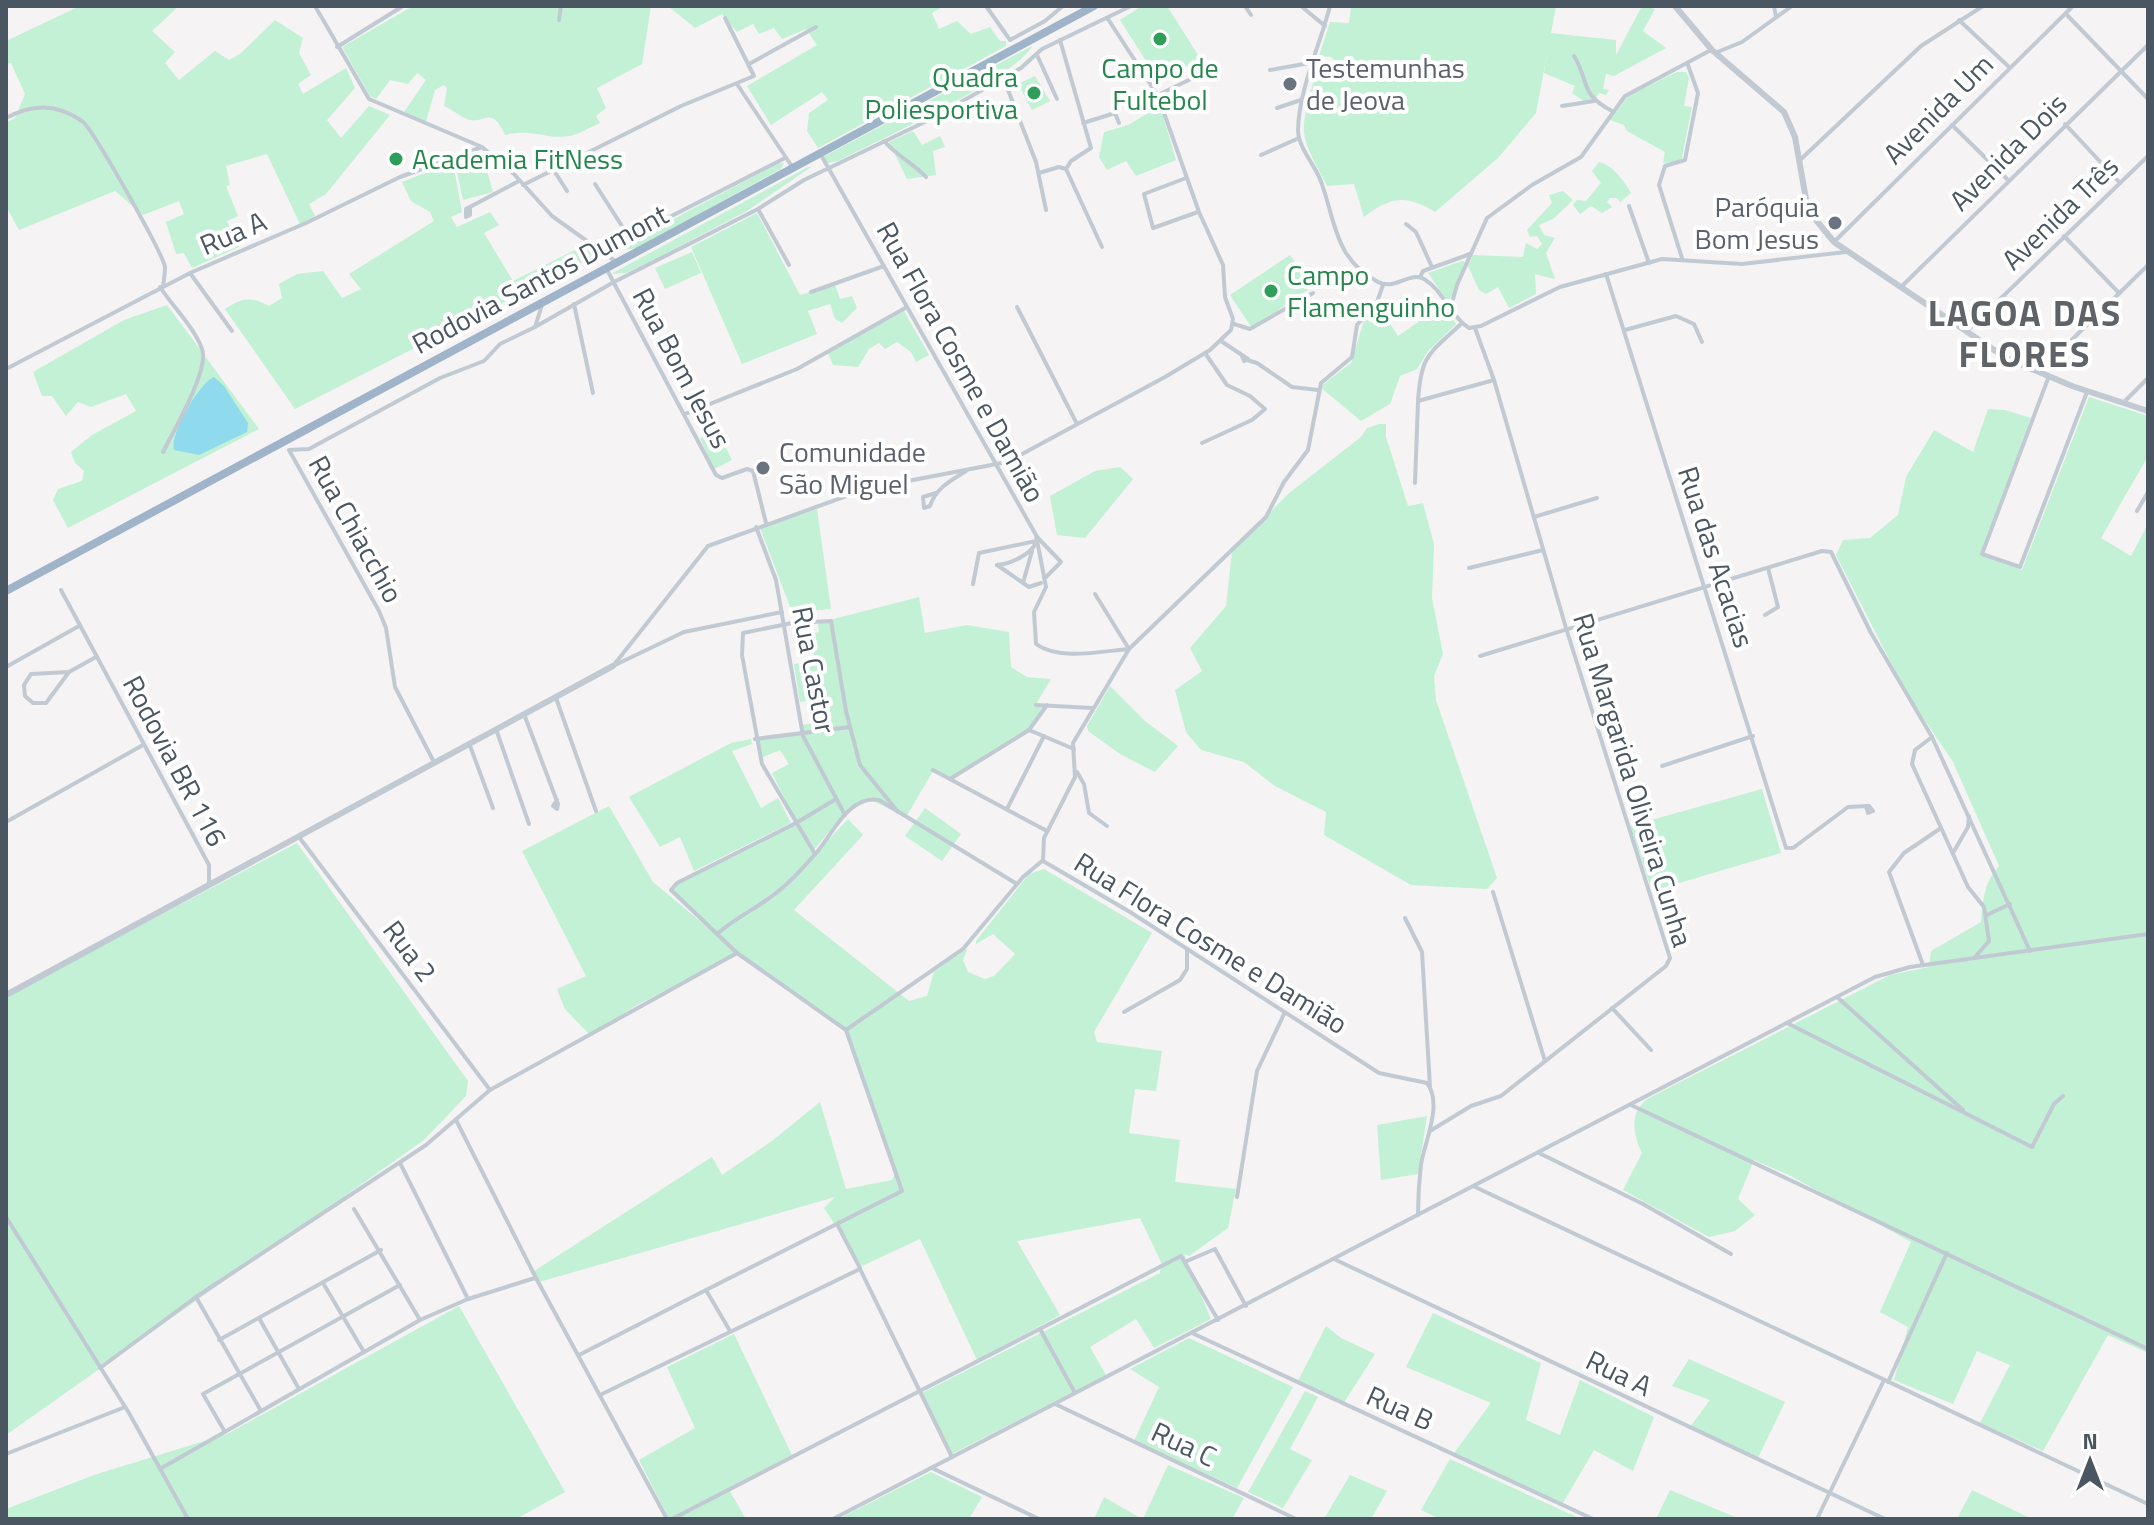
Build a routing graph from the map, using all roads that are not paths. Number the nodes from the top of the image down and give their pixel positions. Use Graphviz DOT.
graph roads {
  1 [pos="315,6"];
  2 [pos="403,6"];
  3 [pos="561,6"];
  4 [pos="986,6"];
  5 [pos="1063,6"];
  6 [pos="1094,6"];
  7 [pos="1131,6"];
  8 [pos="1245,6"];
  9 [pos="1301,6"];
  10 [pos="1330,6"];
  11 [pos="1675,6"];
  12 [pos="1774,6"];
  13 [pos="1792,6"];
  14 [pos="1983,6"];
  15 [pos="2073,6"];
  16 [pos="2066,14"];
  17 [pos="1251,15"];
  18 [pos="1776,17"];
  19 [pos="725,18"];
  20 [pos="1108,19"];
  21 [pos="559,20"];
  22 [pos="1959,20"];
  23 [pos="1325,26"];
  24 [pos="816,27"];
  25 [pos="1060,40"];
  26 [pos="1013,44"];
  27 [pos="2148,45"];
  28 [pos="337,47"];
  29 [pos="1714,51"];
  30 [pos="1037,55"];
  31 [pos="1574,56"];
  32 [pos="1315,62"];
  33 [pos="749,64"];
  34 [pos="1688,65"];
  35 [pos="2008,66"];
  36 [pos="1270,70"];
  37 [pos="2119,71"];
  38 [pos="1199,75"];
  39 [pos="1003,77"];
  40 [pos="737,84"];
  41 [pos="1158,96"];
  42 [pos="1057,99"];
  43 [pos="1304,99"];
  44 [pos="2148,99"];
  45 [pos="1594,101"];
  46 [pos="1562,106"];
  47 [pos="1277,108"];
  48 [pos="1612,111"];
  49 [pos="6,118"];
  50 [pos="1083,123"];
  51 [pos="1119,123"];
  52 [pos="2065,124"];
  53 [pos="1952,125"];
  54 [pos="1299,138"];
  55 [pos="884,141"];
  56 [pos="482,147"];
  57 [pos="820,153"];
  58 [pos="1261,155"];
  59 [pos="2148,156"];
  60 [pos="785,158"];
  61 [pos="1798,161"];
  62 [pos="793,168"];
  63 [pos="828,168"];
  64 [pos="553,169"];
  65 [pos="1066,169"];
  66 [pos="1039,173"];
  67 [pos="926,177"];
  68 [pos="1186,178"];
  69 [pos="2007,179"];
  70 [pos="521,183"];
  71 [pos="2120,183"];
  72 [pos="595,184"];
  73 [pos="567,191"];
  74 [pos="1629,206"];
  75 [pos="470,207"];
  76 [pos="758,209"];
  77 [pos="1046,210"];
  78 [pos="1199,212"];
  79 [pos="1406,224"];
  80 [pos="2064,236"];
  81 [pos="629,237"];
  82 [pos="1834,242"];
  83 [pos="1102,247"];
  84 [pos="601,252"];
  85 [pos="1846,252"];
  86 [pos="1470,254"];
  87 [pos="1682,258"];
  88 [pos="617,263"];
  89 [pos="1649,263"];
  90 [pos="789,265"];
  91 [pos="2148,265"];
  92 [pos="884,266"];
  93 [pos="1432,267"];
  94 [pos="606,268"];
  95 [pos="190,273"];
  96 [pos="1606,274"];
  97 [pos="1420,277"];
  98 [pos="614,282"];
  99 [pos="1383,285"];
  100 [pos="162,286"];
  101 [pos="1899,288"];
  102 [pos="811,292"];
  103 [pos="1313,293"];
  104 [pos="2119,293"];
  105 [pos="543,302"];
  106 [pos="574,304"];
  107 [pos="907,307"];
  108 [pos="1017,307"];
  109 [pos="1450,310"];
  110 [pos="1462,323"];
  111 [pos="1234,324"];
  112 [pos="535,327"];
  113 [pos="1478,327"];
  114 [pos="1625,330"];
  115 [pos="232,331"];
  116 [pos="1966,332"];
  117 [pos="1221,341"];
  118 [pos="1702,342"];
  119 [pos="1205,353"];
  120 [pos="6,369"];
  121 [pos="2039,372"];
  122 [pos="2049,376"];
  123 [pos="2148,378"];
  124 [pos="1494,380"];
  125 [pos="1318,390"];
  126 [pos="2088,391"];
  127 [pos="593,393"];
  128 [pos="1418,401"];
  129 [pos="2123,402"];
  130 [pos="2148,411"];
  131 [pos="685,414"];
  132 [pos="1077,424"];
  133 [pos="1202,443"];
  134 [pos="163,452"];
  135 [pos="994,466"];
  136 [pos="968,470"];
  137 [pos="1415,483"];
  138 [pos="2148,492"];
  139 [pos="936,493"];
  140 [pos="1597,498"];
  141 [pos="2137,511"];
  142 [pos="1534,517"];
  143 [pos="766,523"];
  144 [pos="756,527"];
  145 [pos="1036,538"];
  146 [pos="1033,549"];
  147 [pos="1543,550"];
  148 [pos="1469,568"];
  149 [pos="1768,568"];
  150 [pos="1045,577"];
  151 [pos="1023,583"];
  152 [pos="1041,583"];
  153 [pos="973,584"];
  154 [pos="1703,588"];
  155 [pos="61,590"];
  156 [pos="6,591"];
  157 [pos="1095,594"];
  158 [pos="782,612"];
  159 [pos="1765,615"];
  160 [pos="785,624"];
  161 [pos="79,626"];
  162 [pos="1566,628"];
  163 [pos="1129,649"];
  164 [pos="1480,656"];
  165 [pos="97,657"];
  166 [pos="613,666"];
  167 [pos="6,667"];
  168 [pos="69,672"];
  169 [pos="557,696"];
  170 [pos="1036,705"];
  171 [pos="1047,705"];
  172 [pos="1092,708"];
  173 [pos="524,714"];
  174 [pos="850,727"];
  175 [pos="496,729"];
  176 [pos="1029,730"];
  177 [pos="802,733"];
  178 [pos="1044,736"];
  179 [pos="1753,736"];
  180 [pos="1932,737"];
  181 [pos="755,739"];
  182 [pos="469,743"];
  183 [pos="144,745"];
  184 [pos="1074,749"];
  185 [pos="434,762"];
  186 [pos="1662,766"];
  187 [pos="933,770"];
  188 [pos="1076,771"];
  189 [pos="950,779"];
  190 [pos="836,799"];
  191 [pos="557,800"];
  192 [pos="1866,806"];
  193 [pos="493,808"];
  194 [pos="1007,810"];
  195 [pos="596,811"];
  196 [pos="898,812"];
  197 [pos="845,815"];
  198 [pos="1970,815"];
  199 [pos="6,822"];
  200 [pos="796,823"];
  201 [pos="529,824"];
  202 [pos="1942,825"];
  203 [pos="1107,826"];
  204 [pos="1047,831"];
  205 [pos="298,836"];
  206 [pos="1953,853"];
  207 [pos="815,854"];
  208 [pos="1043,861"];
  209 [pos="1017,884"];
  210 [pos="208,886"];
  211 [pos="1493,892"];
  212 [pos="2010,904"];
  213 [pos="1987,915"];
  214 [pos="1405,918"];
  215 [pos="717,934"];
  216 [pos="2148,934"];
  217 [pos="1187,950"];
  218 [pos="2030,951"];
  219 [pos="737,953"];
  220 [pos="1973,958"];
  221 [pos="1923,965"];
  222 [pos="6,995"];
  223 [pos="1837,997"];
  224 [pos="1612,1008"];
  225 [pos="1124,1012"];
  226 [pos="1284,1014"];
  227 [pos="1787,1023"];
  228 [pos="846,1030"];
  229 [pos="1651,1050"];
  230 [pos="1545,1061"];
  231 [pos="1430,1087"];
  232 [pos="490,1090"];
  233 [pos="2063,1096"];
  234 [pos="1631,1105"];
  235 [pos="1968,1115"];
  236 [pos="456,1120"];
  237 [pos="1430,1131"];
  238 [pos="1539,1153"];
  239 [pos="400,1163"];
  240 [pos="1473,1186"];
  241 [pos="1237,1197"];
  242 [pos="354,1209"];
  243 [pos="1418,1215"];
  244 [pos="6,1217"];
  245 [pos="837,1224"];
  246 [pos="381,1250"];
  247 [pos="1947,1253"];
  248 [pos="1731,1254"];
  249 [pos="1336,1260"];
  250 [pos="1187,1261"];
  251 [pos="862,1271"];
  252 [pos="536,1278"];
  253 [pos="323,1283"];
  254 [pos="400,1285"];
  255 [pos="706,1290"];
  256 [pos="196,1297"];
  257 [pos="468,1299"];
  258 [pos="1246,1306"];
  259 [pos="343,1317"];
  260 [pos="259,1318"];
  261 [pos="420,1320"];
  262 [pos="1218,1320"];
  263 [pos="1040,1329"];
  264 [pos="730,1332"];
  265 [pos="1192,1333"];
  266 [pos="219,1340"];
  267 [pos="2148,1349"];
  268 [pos="364,1352"];
  269 [pos="279,1353"];
  270 [pos="579,1355"];
  271 [pos="100,1368"];
  272 [pos="238,1374"];
  273 [pos="1886,1381"];
  274 [pos="299,1389"];
  275 [pos="918,1393"];
  276 [pos="1075,1393"];
  277 [pos="602,1394"];
  278 [pos="1055,1404"];
  279 [pos="125,1407"];
  280 [pos="261,1411"];
  281 [pos="225,1432"];
  282 [pos="6,1454"];
  283 [pos="952,1457"];
  284 [pos="932,1468"];
  285 [pos="160,1469"];
  286 [pos="1829,1493"];
  287 [pos="2148,1504"];
  288 [pos="188,1519"];
  289 [pos="669,1519"];
  290 [pos="833,1519"];
  291 [pos="1039,1519"];
  292 [pos="1296,1519"];
  293 [pos="1593,1519"];
  294 [pos="1817,1519"];
  295 [pos="1885,1519"];
  1 -- 28 [label="street"];
  2 -- 28 [label="street"];
  3 -- 21 [label="street"];
  4 -- 26 [label="street"];
  5 -- 26 [label="street"];
  6 -- 26 [label="highway, Rodovia Santos Dumont"];
  7 -- 20 [label="street"];
  8 -- 17 [label="street"];
  9 -- 23 [label="street"];
  10 -- 23 [label="street"];
  11 -- 29 [label="street"];
  12 -- 18 [label="street"];
  13 -- 18 [label="street"];
  14 -- 22 [label="street"];
  15 -- 16 [label="street, Avenida Um"];
  16 -- 35 [label="street, Avenida Um"];
  16 -- 37 [label="street"];
  18 -- 29 [label="street"];
  19 -- 33 [label="street"];
  20 -- 25 [label="street"];
  20 -- 41 [label="street"];
  22 -- 35 [label="street"];
  22 -- 61 [label="street"];
  23 -- 32 [label="street"];
  24 -- 33 [label="street"];
  25 -- 30 [label="street"];
  25 -- 50 [label="street"];
  26 -- 57 [label="highway, Rodovia Santos Dumont"];
  27 -- 37 [label="street, Avenida Dois"];
  28 -- 56 [label="street"];
  29 -- 34 [label="street"];
  29 -- 61 [label="street"];
  30 -- 39 [label="street"];
  30 -- 42 [label="street"];
  31 -- 45 [label="street"];
  32 -- 36 [label="street"];
  32 -- 43 [label="street"];
  33 -- 40 [label="street"];
  34 -- 48 [label="street"];
  34 -- 87 [label="street"];
  35 -- 53 [label="street, Avenida Um"];
  37 -- 44 [label="street"];
  37 -- 52 [label="street, Avenida Dois"];
  38 -- 41 [label="street"];
  39 -- 55 [label="street"];
  39 -- 66 [label="street"];
  40 -- 60 [label="street"];
  40 -- 64 [label="street"];
  41 -- 68 [label="street"];
  43 -- 47 [label="street"];
  43 -- 54 [label="street"];
  45 -- 46 [label="street"];
  45 -- 48 [label="street"];
  48 -- 86 [label="street"];
  49 -- 100 [label="street"];
  50 -- 51 [label="street"];
  50 -- 65 [label="street"];
  52 -- 69 [label="street, Avenida Dois"];
  52 -- 71 [label="street"];
  53 -- 69 [label="street"];
  53 -- 82 [label="street, Avenida Um"];
  54 -- 58 [label="street"];
  54 -- 99 [label="street"];
  55 -- 63 [label="street"];
  55 -- 67 [label="street"];
  56 -- 70 [label="street"];
  56 -- 95 [label="street, Rua A"];
  57 -- 62 [label="highway, Rodovia Santos Dumont"];
  57 -- 63 [label="street, Rua Flora Cosme e Damião"];
  59 -- 71 [label="street, Avenida Três"];
  60 -- 62 [label="street"];
  60 -- 81 [label="street"];
  61 -- 82 [label="street"];
  62 -- 88 [label="highway, Rodovia Santos Dumont"];
  63 -- 76 [label="street"];
  63 -- 92 [label="street, Rua Flora Cosme e Damião"];
  64 -- 70 [label="street"];
  64 -- 73 [label="street"];
  65 -- 66 [label="street"];
  65 -- 83 [label="street"];
  66 -- 77 [label="street"];
  68 -- 78 [label="street"];
  68 -- 78 [label="street"];
  69 -- 101 [label="street, Avenida Dois"];
  70 -- 75 [label="street"];
  70 -- 84 [label="street"];
  71 -- 80 [label="street, Avenida Três"];
  72 -- 81 [label="street"];
  74 -- 89 [label="street"];
  76 -- 90 [label="street"];
  76 -- 98 [label="street"];
  78 -- 111 [label="street"];
  79 -- 93 [label="street"];
  80 -- 104 [label="street"];
  80 -- 116 [label="street, Avenida Três"];
  81 -- 84 [label="street"];
  82 -- 85 [label="street"];
  84 -- 88 [label="street"];
  85 -- 87 [label="street"];
  85 -- 101 [label="street"];
  86 -- 93 [label="street"];
  86 -- 109 [label="street"];
  87 -- 89 [label="street"];
  88 -- 94 [label="highway, Rodovia Santos Dumont"];
  89 -- 96 [label="street"];
  91 -- 104 [label="street"];
  92 -- 102 [label="street"];
  92 -- 107 [label="street, Rua Flora Cosme e Damião"];
  93 -- 97 [label="street"];
  94 -- 98 [label="street, Rua Bom Jesus"];
  94 -- 105 [label="highway, Rodovia Santos Dumont"];
  95 -- 100 [label="street, Rua A"];
  95 -- 115 [label="street"];
  96 -- 113 [label="street"];
  96 -- 114 [label="street, Rua das Acacias"];
  97 -- 99 [label="street"];
  97 -- 109 [label="street"];
  98 -- 106 [label="street"];
  98 -- 131 [label="street, Rua Bom Jesus"];
  99 -- 125 [label="street"];
  100 -- 120 [label="street, Rua A"];
  100 -- 134 [label="street"];
  101 -- 116 [label="street"];
  103 -- 111 [label="street"];
  104 -- 121 [label="street"];
  105 -- 112 [label="street"];
  105 -- 156 [label="highway, Rodovia Santos Dumont"];
  106 -- 112 [label="street"];
  106 -- 127 [label="street"];
  107 -- 131 [label="street"];
  107 -- 135 [label="street, Rua Flora Cosme e Damião"];
  108 -- 132 [label="street"];
  109 -- 110 [label="street"];
  110 -- 113 [label="street"];
  110 -- 128 [label="street"];
  111 -- 117 [label="street"];
  112 -- 185 [label="street, Rua Chiacchio"];
  113 -- 124 [label="street, Rua Margarida Oliveira Cunha"];
  114 -- 118 [label="street"];
  114 -- 154 [label="street, Rua das Acacias"];
  116 -- 121 [label="street"];
  117 -- 119 [label="street"];
  117 -- 125 [label="street"];
  119 -- 132 [label="street"];
  119 -- 133 [label="street"];
  121 -- 122 [label="street"];
  122 -- 126 [label="street"];
  122 -- 126 [label="street"];
  123 -- 129 [label="street"];
  124 -- 128 [label="street"];
  124 -- 142 [label="street, Rua Margarida Oliveira Cunha"];
  125 -- 163 [label="street"];
  126 -- 129 [label="street"];
  128 -- 137 [label="street"];
  129 -- 130 [label="street"];
  131 -- 143 [label="street, Rua Bom Jesus"];
  132 -- 135 [label="street"];
  135 -- 136 [label="street"];
  135 -- 145 [label="street, Rua Flora Cosme e Damião"];
  136 -- 139 [label="street"];
  136 -- 143 [label="street"];
  138 -- 141 [label="street"];
  140 -- 142 [label="street"];
  142 -- 147 [label="street, Rua Margarida Oliveira Cunha"];
  143 -- 144 [label="street"];
  144 -- 158 [label="street, Rua Castor"];
  144 -- 166 [label="street"];
  145 -- 146 [label="street"];
  145 -- 150 [label="street, Rua Flora Cosme e Damião"];
  145 -- 150 [label="street"];
  145 -- 153 [label="street"];
  146 -- 151 [label="street"];
  146 -- 151 [label="street"];
  147 -- 148 [label="street"];
  147 -- 162 [label="street, Rua Margarida Oliveira Cunha"];
  149 -- 154 [label="street"];
  149 -- 159 [label="street"];
  149 -- 180 [label="street"];
  150 -- 163 [label="street, Rua Flora Cosme e Damião"];
  151 -- 152 [label="street"];
  154 -- 162 [label="street"];
  154 -- 179 [label="street, Rua das Acacias"];
  155 -- 161 [label="street, Rodovia BR 116"];
  157 -- 163 [label="street"];
  158 -- 160 [label="street, Rua Castor"];
  158 -- 166 [label="street"];
  160 -- 174 [label="street"];
  160 -- 177 [label="street, Rua Castor"];
  160 -- 181 [label="street"];
  161 -- 165 [label="street, Rodovia BR 116"];
  161 -- 167 [label="street"];
  162 -- 164 [label="street"];
  162 -- 224 [label="street, Rua Margarida Oliveira Cunha"];
  163 -- 172 [label="street"];
  165 -- 168 [label="street, Rodovia BR 116"];
  165 -- 183 [label="street, Rodovia BR 116"];
  166 -- 169 [label="street"];
  168 -- 168 [label="street, Rodovia BR 116"];
  169 -- 173 [label="street"];
  169 -- 195 [label="street"];
  170 -- 171 [label="street"];
  171 -- 172 [label="street"];
  171 -- 176 [label="street"];
  172 -- 184 [label="street"];
  173 -- 175 [label="street"];
  173 -- 191 [label="street"];
  174 -- 177 [label="street"];
  174 -- 196 [label="street"];
  175 -- 182 [label="street"];
  175 -- 201 [label="street"];
  176 -- 178 [label="street"];
  176 -- 189 [label="street"];
  177 -- 181 [label="street"];
  177 -- 190 [label="street, Rua Castor"];
  178 -- 184 [label="street"];
  178 -- 194 [label="street"];
  179 -- 186 [label="street"];
  179 -- 192 [label="street, Rua das Acacias"];
  180 -- 198 [label="street"];
  180 -- 202 [label="street"];
  181 -- 200 [label="street"];
  182 -- 185 [label="street"];
  182 -- 193 [label="street"];
  183 -- 199 [label="street"];
  183 -- 210 [label="street, Rodovia BR 116"];
  184 -- 188 [label="street"];
  185 -- 205 [label="street"];
  187 -- 189 [label="street"];
  188 -- 203 [label="street"];
  188 -- 204 [label="street, Rua Flora Cosme e Damião"];
  189 -- 194 [label="street"];
  190 -- 197 [label="street, Rua Castor"];
  190 -- 200 [label="street"];
  194 -- 204 [label="street"];
  196 -- 197 [label="street"];
  196 -- 209 [label="street"];
  197 -- 207 [label="street"];
  198 -- 206 [label="street"];
  198 -- 212 [label="street"];
  200 -- 207 [label="street"];
  200 -- 215 [label="street"];
  202 -- 206 [label="street"];
  202 -- 221 [label="street"];
  204 -- 208 [label="street, Rua Flora Cosme e Damião"];
  205 -- 210 [label="street"];
  205 -- 232 [label="street, Rua 2"];
  206 -- 213 [label="street"];
  207 -- 215 [label="street"];
  208 -- 209 [label="street"];
  208 -- 217 [label="street, Rua Flora Cosme e Damião"];
  209 -- 228 [label="street"];
  210 -- 222 [label="street"];
  211 -- 230 [label="street"];
  212 -- 213 [label="street"];
  212 -- 218 [label="street"];
  213 -- 220 [label="street"];
  214 -- 231 [label="street"];
  215 -- 219 [label="street"];
  216 -- 218 [label="street"];
  217 -- 225 [label="street"];
  217 -- 226 [label="street, Rua Flora Cosme e Damião"];
  218 -- 220 [label="street"];
  219 -- 228 [label="street"];
  219 -- 232 [label="street"];
  220 -- 221 [label="street"];
  221 -- 223 [label="street"];
  223 -- 227 [label="street"];
  223 -- 235 [label="street"];
  224 -- 229 [label="street"];
  224 -- 230 [label="street, Rua Margarida Oliveira Cunha"];
  226 -- 231 [label="street, Rua Flora Cosme e Damião"];
  226 -- 241 [label="street"];
  227 -- 234 [label="street"];
  227 -- 235 [label="street"];
  228 -- 245 [label="street"];
  230 -- 237 [label="street, Rua Margarida Oliveira Cunha"];
  231 -- 237 [label="street"];
  232 -- 236 [label="street"];
  233 -- 235 [label="street"];
  234 -- 238 [label="street"];
  234 -- 247 [label="street"];
  236 -- 239 [label="street"];
  236 -- 252 [label="street"];
  237 -- 243 [label="street"];
  238 -- 240 [label="street"];
  238 -- 248 [label="street"];
  239 -- 256 [label="street"];
  239 -- 257 [label="street"];
  240 -- 243 [label="street"];
  240 -- 273 [label="street"];
  242 -- 246 [label="street"];
  243 -- 249 [label="street"];
  244 -- 271 [label="street"];
  245 -- 251 [label="street"];
  245 -- 255 [label="street"];
  246 -- 253 [label="street"];
  246 -- 254 [label="street"];
  247 -- 267 [label="street"];
  247 -- 273 [label="street"];
  249 -- 258 [label="street"];
  249 -- 286 [label="street, Rua A"];
  250 -- 258 [label="street"];
  250 -- 262 [label="street"];
  250 -- 263 [label="street"];
  251 -- 264 [label="street"];
  251 -- 275 [label="street"];
  252 -- 257 [label="street"];
  252 -- 270 [label="street"];
  253 -- 259 [label="street"];
  253 -- 260 [label="street"];
  254 -- 259 [label="street"];
  254 -- 261 [label="street"];
  255 -- 264 [label="street"];
  255 -- 270 [label="street"];
  256 -- 266 [label="street"];
  256 -- 271 [label="street"];
  257 -- 261 [label="street"];
  258 -- 262 [label="street"];
  259 -- 268 [label="street"];
  259 -- 269 [label="street"];
  260 -- 266 [label="street"];
  260 -- 269 [label="street"];
  261 -- 268 [label="street"];
  262 -- 265 [label="street"];
  263 -- 275 [label="street"];
  263 -- 276 [label="street"];
  264 -- 277 [label="street"];
  265 -- 276 [label="street"];
  265 -- 293 [label="street, Rua B"];
  266 -- 272 [label="street"];
  268 -- 274 [label="street"];
  269 -- 272 [label="street"];
  269 -- 274 [label="street"];
  270 -- 277 [label="street"];
  271 -- 279 [label="street"];
  272 -- 280 [label="street"];
  272 -- 281 [label="street"];
  273 -- 286 [label="street"];
  273 -- 287 [label="street"];
  274 -- 280 [label="street"];
  275 -- 283 [label="street"];
  275 -- 289 [label="street"];
  276 -- 278 [label="street"];
  277 -- 289 [label="street"];
  278 -- 283 [label="street"];
  278 -- 292 [label="street, Rua C"];
  279 -- 282 [label="street"];
  279 -- 285 [label="street"];
  280 -- 281 [label="street"];
  281 -- 285 [label="street"];
  283 -- 284 [label="street"];
  284 -- 290 [label="street"];
  284 -- 291 [label="street"];
  285 -- 288 [label="street"];
  286 -- 294 [label="street"];
  286 -- 295 [label="street, Rua A"];
}
